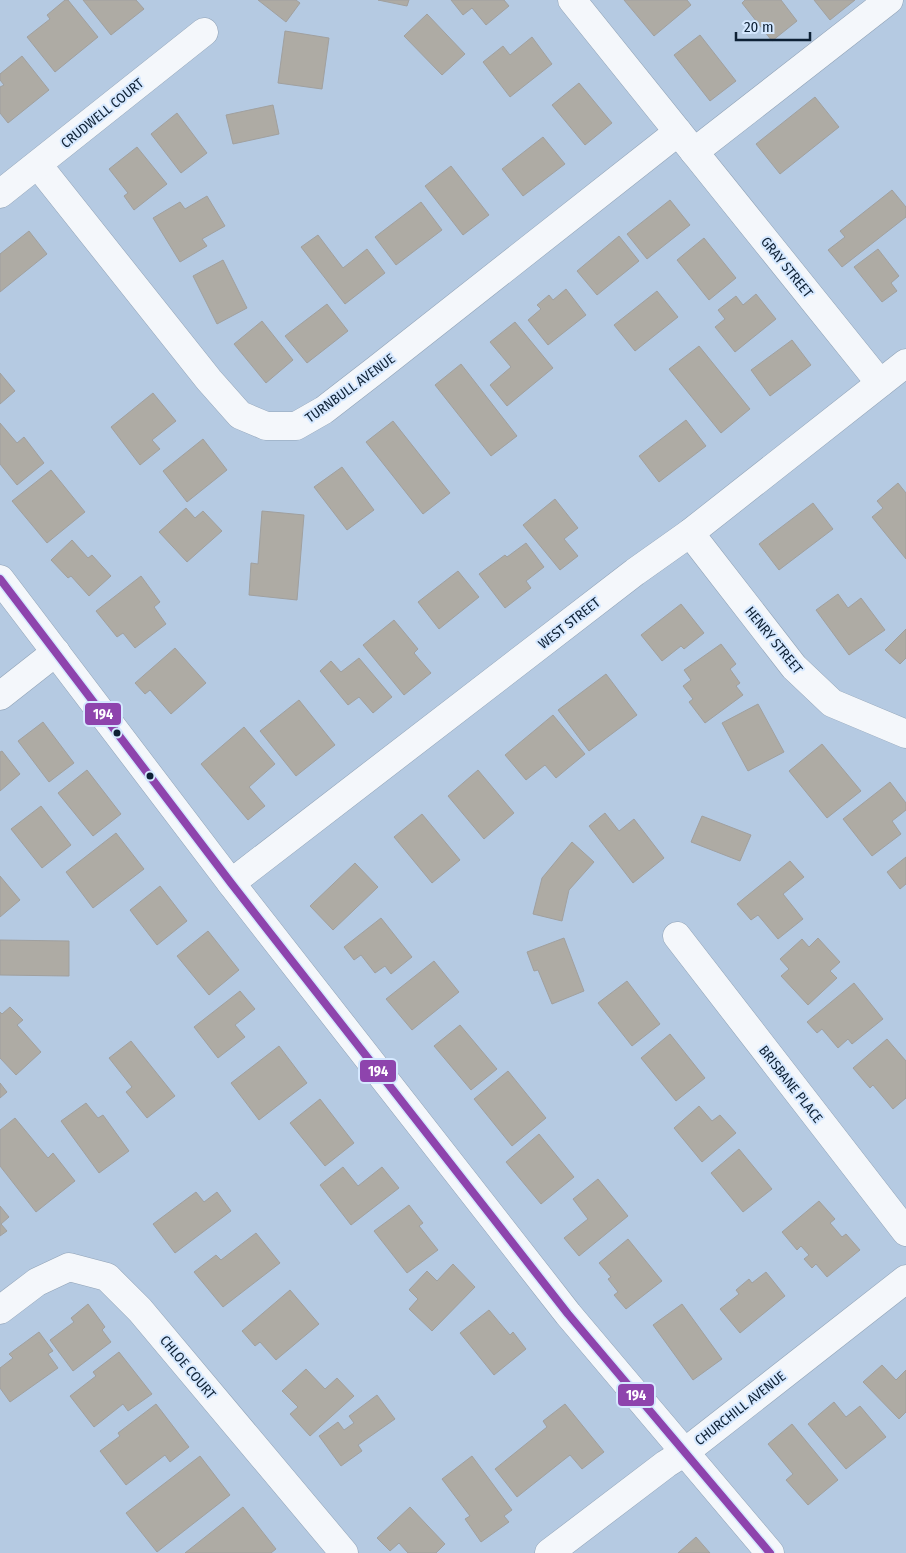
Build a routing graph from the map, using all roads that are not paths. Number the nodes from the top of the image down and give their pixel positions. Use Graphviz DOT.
graph roads {
  1 [pos="572,0"];
  2 [pos="889,0"];
  3 [pos="204,32"];
  4 [pos="686,142"];
  5 [pos="38,165"];
  6 [pos="0,194"];
  7 [pos="906,363"];
  8 [pos="880,383"];
  9 [pos="690,533"];
  10 [pos="0,579"];
  11 [pos="56,652"];
  12 [pos="0,696"];
  13 [pos="906,734"];
  14 [pos="231,883"];
  15 [pos="677,936"];
  16 [pos="906,1232"];
  17 [pos="906,1279"];
  18 [pos="0,1310"];
  19 [pos="685,1452"];
  20 [pos="344,1553"];
  21 [pos="549,1553"];
  22 [pos="770,1553"];
  1 -- 4 [label="street, GRAY STREET"];
  2 -- 4 [label="street"];
  3 -- 5 [label="street, CRUDWELL COURT"];
  4 -- 5 [label="street, TURNBULL AVENUE"];
  4 -- 8 [label="street, GRAY STREET"];
  5 -- 6 [label="street, CRUDWELL COURT"];
  7 -- 8 [label="street, WEST STREET"];
  8 -- 9 [label="street, WEST STREET"];
  9 -- 13 [label="street, HENRY STREET"];
  9 -- 14 [label="street, WEST STREET"];
  10 -- 11 [label="street"];
  11 -- 12 [label="street"];
  11 -- 14 [label="street"];
  14 -- 19 [label="street"];
  15 -- 16 [label="street, BRISBANE PLACE"];
  17 -- 19 [label="street, CHURCHILL AVENUE"];
  18 -- 20 [label="street, CHLOE COURT"];
  19 -- 21 [label="street, CHURCHILL AVENUE"];
  19 -- 22 [label="street"];
}
